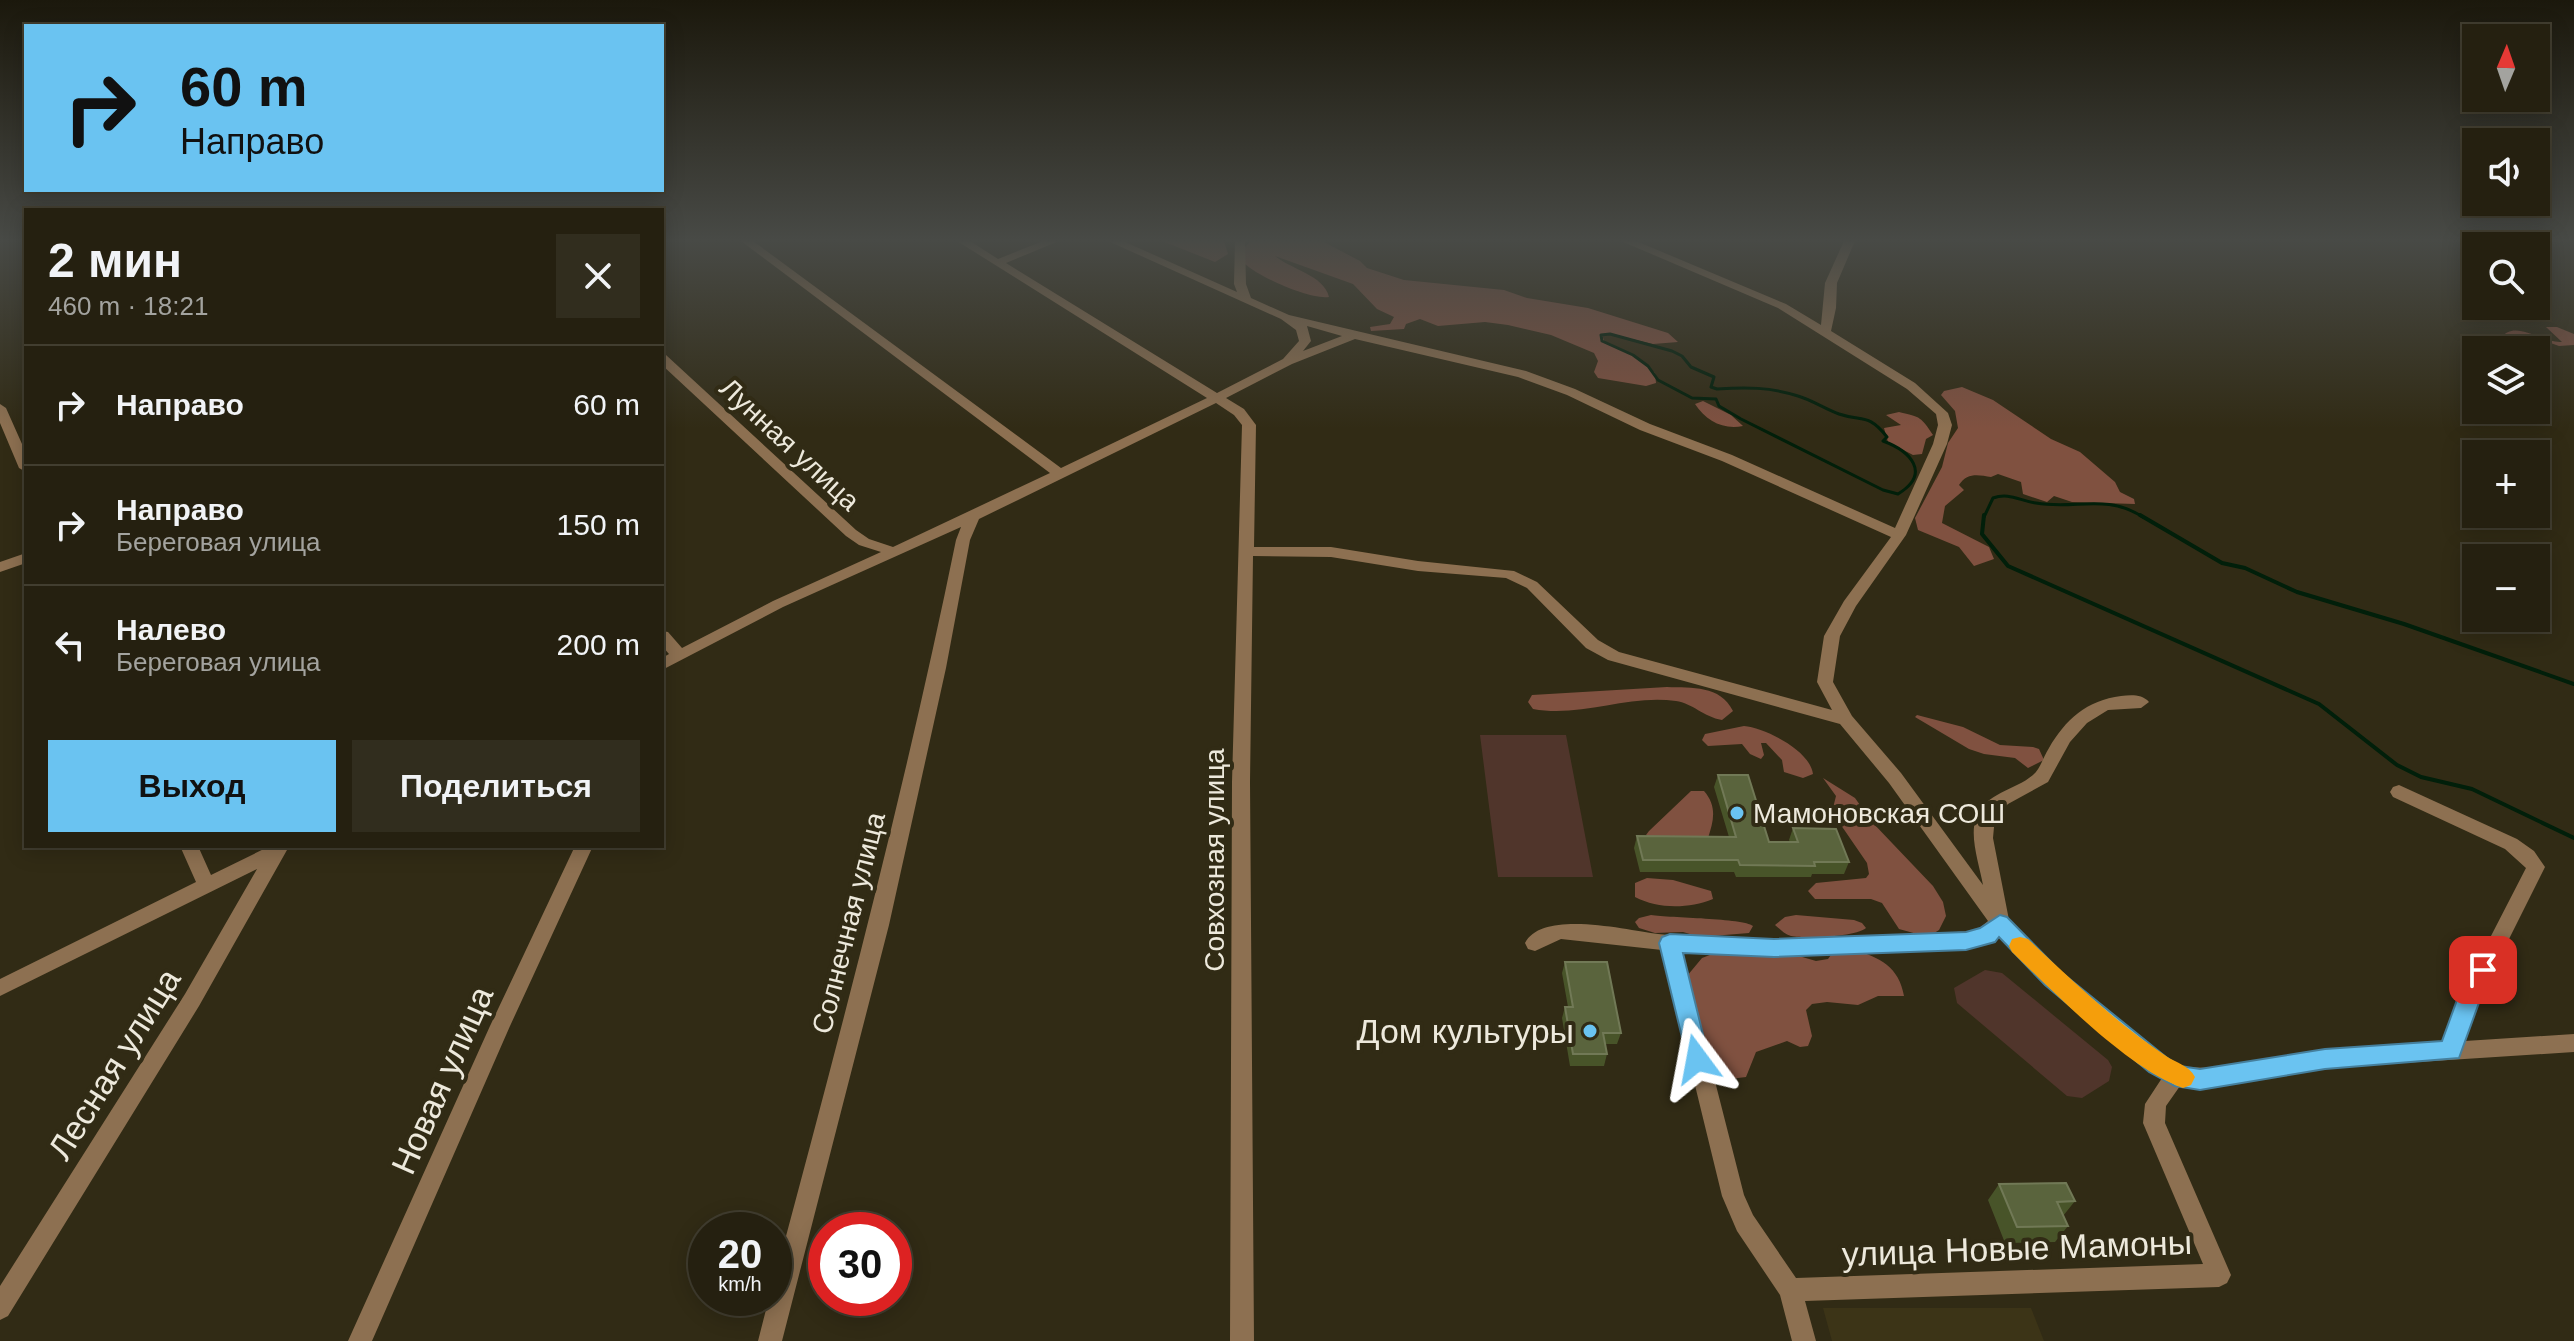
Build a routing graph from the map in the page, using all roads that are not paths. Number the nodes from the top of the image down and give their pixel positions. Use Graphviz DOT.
graph roads {
  1 [pos="830,304"];
  2 [pos="1062,304"];
  3 [pos="1253,304"];
  4 [pos="1776,304"];
  5 [pos="1830,304"];
  6 [pos="1285,317"];
  7 [pos="1825,332"];
  8 [pos="1354,335"];
  9 [pos="664,360"];
  10 [pos="1287,362"];
  11 [pos="1215,399"];
  12 [pos="0,408"];
  13 [pos="24,424"];
  14 [pos="5,430"];
  15 [pos="24,464"];
  16 [pos="1060,474"];
  17 [pos="973,516"];
  18 [pos="1899,535"];
  19 [pos="928,537"];
  20 [pos="963,540"];
  21 [pos="1245,551"];
  22 [pos="895,552"];
  23 [pos="24,559"];
  24 [pos="0,567"];
  25 [pos="664,638"];
  26 [pos="679,655"];
  27 [pos="664,664"];
  28 [pos="2141,702"];
  29 [pos="1846,720"];
  30 [pos="2399,792"];
  31 [pos="190,848"];
  32 [pos="282,848"];
  33 [pos="583,848"];
  34 [pos="206,883"];
  35 [pos="2000,923"];
  36 [pos="1535,943"];
  37 [pos="1670,943"];
  38 [pos="0,988"];
  39 [pos="2574,1043"];
  40 [pos="2451,1051"];
  41 [pos="2175,1075"];
  42 [pos="1790,1290"];
  43 [pos="0,1308"];
  44 [pos="360,1341"];
  45 [pos="770,1341"];
  46 [pos="1242,1341"];
  47 [pos="1804,1341"];
  1 -- 16 [label="street"];
  2 -- 11 [label="street"];
  3 -- 6 [label="street"];
  4 -- 7 [label="street"];
  5 -- 7 [label="street"];
  6 -- 8 [label="street"];
  6 -- 10 [label="street"];
  7 -- 18 [label="street"];
  8 -- 10 [label="street"];
  8 -- 18 [label="street"];
  9 -- 22 [label="street, Лунная улица"];
  10 -- 11 [label="street"];
  11 -- 16 [label="street"];
  11 -- 21 [label="street, Совхозная улица"];
  12 -- 14 [label="street"];
  13 -- 14 [label="street"];
  14 -- 15 [label="street"];
  16 -- 17 [label="street"];
  17 -- 19 [label="street"];
  17 -- 20 [label="street, Солнечная улица"];
  18 -- 29 [label="street"];
  19 -- 20 [label="street"];
  19 -- 22 [label="street"];
  20 -- 45 [label="street, Солнечная улица"];
  21 -- 29 [label="street"];
  21 -- 46 [label="street, Совхозная улица"];
  22 -- 26 [label="street"];
  23 -- 24 [label="street"];
  25 -- 26 [label="street"];
  26 -- 27 [label="street"];
  28 -- 35 [label="street"];
  29 -- 35 [label="street"];
  30 -- 40 [label="street"];
  31 -- 34 [label="street"];
  32 -- 34 [label="street"];
  32 -- 43 [label="street, Лесная улица"];
  33 -- 44 [label="street, Новая улица"];
  34 -- 38 [label="street"];
  35 -- 37 [label="street"];
  35 -- 41 [label="street"];
  36 -- 37 [label="street"];
  37 -- 42 [label="street"];
  39 -- 40 [label="street"];
  40 -- 41 [label="street"];
  41 -- 42 [label="street, улица Новые Мамоны"];
  42 -- 47 [label="street"];
}
